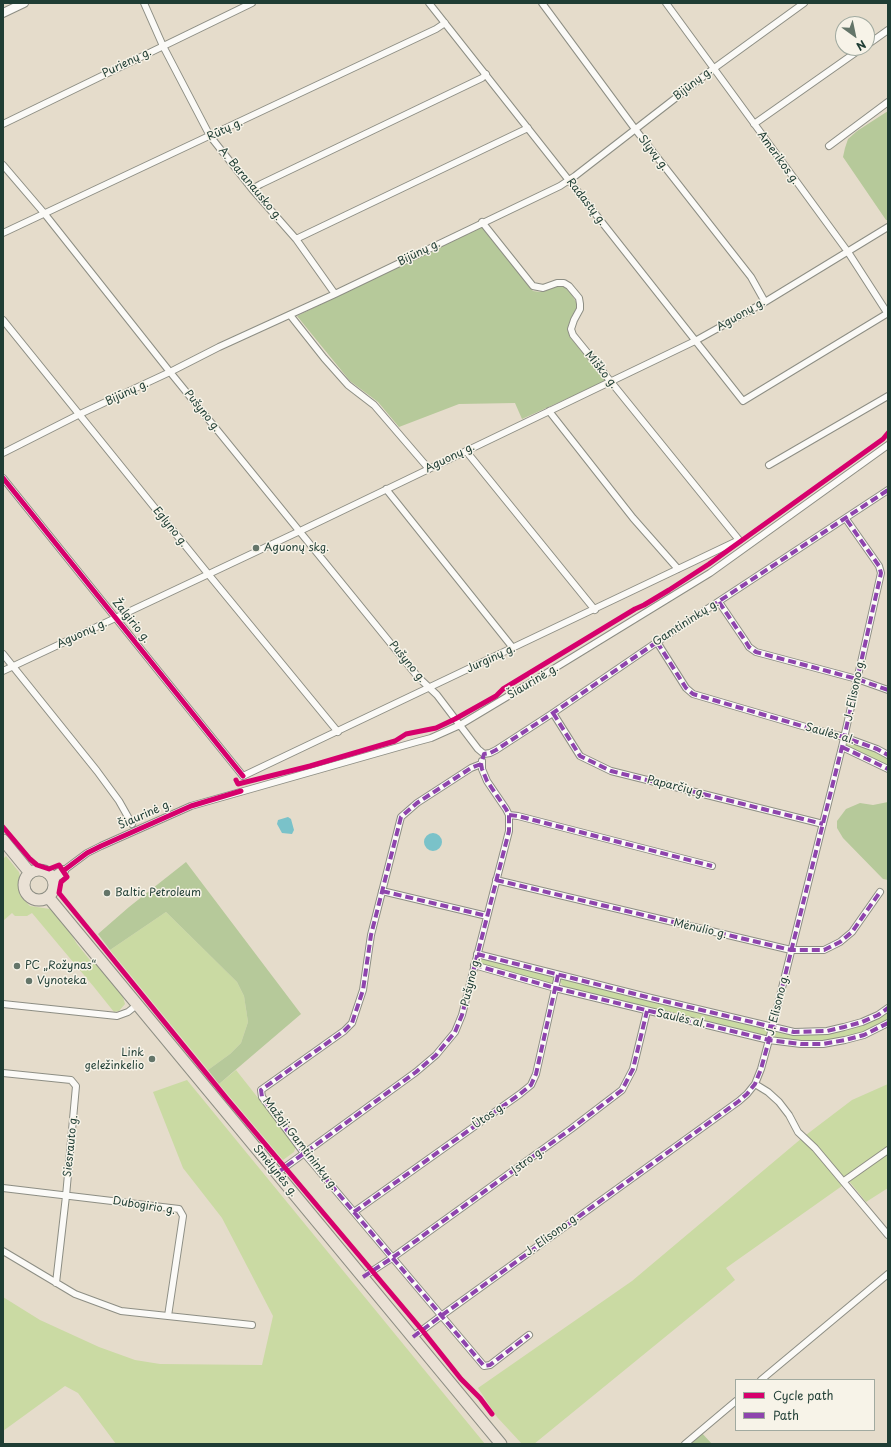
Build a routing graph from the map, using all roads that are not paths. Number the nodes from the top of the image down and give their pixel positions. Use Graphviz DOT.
graph roads {
  1 [pos="144,3"];
  2 [pos="252,3"];
  3 [pos="429,3"];
  4 [pos="542,3"];
  5 [pos="666,3"];
  6 [pos="804,3"];
  7 [pos="19,4"];
  8 [pos="3,13"];
  9 [pos="445,23"];
  10 [pos="888,30"];
  11 [pos="875,39"];
  12 [pos="163,46"];
  13 [pos="851,56"];
  14 [pos="713,69"];
  15 [pos="486,74"];
  16 [pos="888,102"];
  17 [pos="3,124"];
  18 [pos="754,124"];
  19 [pos="528,128"];
  20 [pos="635,129"];
  21 [pos="210,136"];
  22 [pos="829,146"];
  23 [pos="3,164"];
  24 [pos="568,180"];
  25 [pos="252,189"];
  26 [pos="44,213"];
  27 [pos="482,222"];
  28 [pos="888,227"];
  29 [pos="3,233"];
  30 [pos="296,239"];
  31 [pos="848,252"];
  32 [pos="335,294"];
  33 [pos="765,302"];
  34 [pos="888,314"];
  35 [pos="290,315"];
  36 [pos="3,320"];
  37 [pos="695,341"];
  38 [pos="170,372"];
  39 [pos="611,381"];
  40 [pos="888,396"];
  41 [pos="549,411"];
  42 [pos="80,414"];
  43 [pos="888,445"];
  44 [pos="466,451"];
  45 [pos="3,453"];
  46 [pos="769,465"];
  47 [pos="429,468"];
  48 [pos="3,478"];
  49 [pos="386,489"];
  50 [pos="888,490"];
  51 [pos="846,519"];
  52 [pos="300,531"];
  53 [pos="739,540"];
  54 [pos="678,569"];
  55 [pos="881,573"];
  56 [pos="888,574"];
  57 [pos="209,575"];
  58 [pos="719,602"];
  59 [pos="595,610"];
  60 [pos="116,618"];
  61 [pos="657,642"];
  62 [pos="513,648"];
  63 [pos="3,654"];
  64 [pos="13,667"];
  65 [pos="3,671"];
  66 [pos="857,679"];
  67 [pos="429,688"];
  68 [pos="888,690"];
  69 [pos="553,714"];
  70 [pos="460,726"];
  71 [pos="338,732"];
  72 [pos="844,737"];
  73 [pos="842,747"];
  74 [pos="484,754"];
  75 [pos="888,755"];
  76 [pos="481,764"];
  77 [pos="888,769"];
  78 [pos="243,776"];
  79 [pos="509,815"];
  80 [pos="132,824"];
  81 [pos="823,824"];
  82 [pos="3,840"];
  83 [pos="712,866"];
  84 [pos="63,871"];
  85 [pos="30,873"];
  86 [pos="53,878"];
  87 [pos="496,880"];
  88 [pos="382,891"];
  89 [pos="880,892"];
  90 [pos="49,898"];
  91 [pos="487,916"];
  92 [pos="791,950"];
  93 [pos="477,954"];
  94 [pos="474,965"];
  95 [pos="558,975"];
  96 [pos="555,988"];
  97 [pos="3,1004"];
  98 [pos="138,1004"];
  99 [pos="888,1008"];
  100 [pos="647,1011"];
  101 [pos="888,1023"];
  102 [pos="772,1027"];
  103 [pos="769,1040"];
  104 [pos="3,1073"];
  105 [pos="755,1084"];
  106 [pos="888,1150"];
  107 [pos="304,1153"];
  108 [pos="277,1173"];
  109 [pos="844,1181"];
  110 [pos="3,1188"];
  111 [pos="66,1196"];
  112 [pos="354,1212"];
  113 [pos="888,1235"];
  114 [pos="3,1251"];
  115 [pos="392,1258"];
  116 [pos="888,1274"];
  117 [pos="363,1276"];
  118 [pos="56,1283"];
  119 [pos="168,1316"];
  120 [pos="440,1316"];
  121 [pos="252,1325"];
  122 [pos="530,1335"];
  123 [pos="413,1337"];
  124 [pos="762,1379"];
  125 [pos="735,1402"];
  126 [pos="501,1444"];
  127 [pos="685,1444"];
  1 -- 12 [label="street, A. Baranausko g."];
  2 -- 12 [label="street, Purienų g."];
  3 -- 9 [label="street, Radastų g."];
  4 -- 20 [label="street, Slyvų g."];
  5 -- 14 [label="street, Amerikos g."];
  6 -- 14 [label="street, Bijūnų g."];
  7 -- 8 [label="street"];
  9 -- 15 [label="street, Radastų g."];
  9 -- 21 [label="street, Rūtų g."];
  10 -- 11 [label="street"];
  12 -- 17 [label="street, Purienų g."];
  12 -- 21 [label="street, A. Baranausko g."];
  13 -- 18 [label="street"];
  14 -- 18 [label="street, Amerikos g."];
  14 -- 20 [label="street, Bijūnų g."];
  15 -- 19 [label="street, Radastų g."];
  15 -- 25 [label="street"];
  16 -- 22 [label="street"];
  18 -- 31 [label="street, Amerikos g."];
  19 -- 24 [label="street, Radastų g."];
  19 -- 30 [label="street"];
  20 -- 24 [label="street, Bijūnų g."];
  20 -- 33 [label="street, Slyvų g."];
  21 -- 25 [label="street, A. Baranausko g."];
  21 -- 26 [label="street, Rūtų g."];
  23 -- 26 [label="street, Pušyno g."];
  24 -- 27 [label="street, Bijūnų g."];
  24 -- 37 [label="street, Radastų g."];
  25 -- 30 [label="street, A. Baranausko g."];
  26 -- 29 [label="street, Rūtų g."];
  26 -- 38 [label="street, Pušyno g."];
  27 -- 32 [label="street, Bijūnų g."];
  27 -- 39 [label="street, Miško g."];
  28 -- 31 [label="street, Aguonų g."];
  30 -- 32 [label="street, A. Baranausko g."];
  31 -- 33 [label="street, Aguonų g."];
  31 -- 34 [label="street, Amerikos g."];
  32 -- 35 [label="street, Bijūnų g."];
  33 -- 37 [label="street, Aguonų g."];
  34 -- 37 [label="street, Radastų g."];
  35 -- 38 [label="street, Bijūnų g."];
  35 -- 47 [label="street"];
  36 -- 42 [label="street, Eglyno g."];
  37 -- 39 [label="street, Aguonų g."];
  38 -- 42 [label="street, Bijūnų g."];
  38 -- 52 [label="street, Pušyno g."];
  39 -- 41 [label="street, Aguonų g."];
  39 -- 53 [label="street, Miško g."];
  40 -- 46 [label="street"];
  41 -- 44 [label="street, Aguonų g."];
  41 -- 54 [label="street"];
  42 -- 45 [label="street, Bijūnų g."];
  42 -- 57 [label="street, Eglyno g."];
  43 -- 70 [label="street, Šiaurinė g."];
  44 -- 47 [label="street, Aguonų g."];
  44 -- 59 [label="street"];
  47 -- 49 [label="street, Aguonų g."];
  48 -- 60 [label="street, Žalgirio g."];
  49 -- 52 [label="street, Aguonų g."];
  49 -- 62 [label="street"];
  50 -- 51 [label="street, Gamtininkų g."];
  51 -- 55 [label="street"];
  51 -- 58 [label="street, Gamtininkų g."];
  52 -- 57 [label="street, Aguonų g."];
  52 -- 67 [label="street, Pušyno g."];
  53 -- 54 [label="street, Jurginų g."];
  54 -- 59 [label="street, Jurginų g."];
  55 -- 56 [label="street"];
  55 -- 66 [label="street, J. Elisono g."];
  57 -- 60 [label="street, Aguonų g."];
  57 -- 71 [label="street, Eglyno g."];
  58 -- 61 [label="street, Gamtininkų g."];
  58 -- 66 [label="street"];
  59 -- 62 [label="street, Jurginų g."];
  60 -- 64 [label="street, Aguonų g."];
  60 -- 78 [label="street, Žalgirio g."];
  61 -- 69 [label="street, Gamtininkų g."];
  61 -- 72 [label="street, Saulės al."];
  62 -- 67 [label="street, Jurginų g."];
  63 -- 64 [label="street"];
  64 -- 65 [label="street, Aguonų g."];
  64 -- 80 [label="street"];
  66 -- 68 [label="street"];
  66 -- 72 [label="street, J. Elisono g."];
  67 -- 70 [label="street, Pušyno g."];
  67 -- 71 [label="street, Jurginų g."];
  69 -- 74 [label="street, Gamtininkų g."];
  69 -- 81 [label="street, Paparčių g."];
  70 -- 74 [label="street, Pušyno g."];
  70 -- 84 [label="street, Šiaurinė g."];
  71 -- 78 [label="street, Jurginų g."];
  72 -- 73 [label="street, J. Elisono g."];
  72 -- 75 [label="street, Saulės al."];
  73 -- 77 [label="street, Saulės al."];
  73 -- 81 [label="street, J. Elisono g."];
  74 -- 76 [label="street"];
  76 -- 79 [label="street"];
  76 -- 88 [label="street, Mažoji Gamtininkų g."];
  79 -- 83 [label="street"];
  79 -- 87 [label="street, Pušyno g."];
  81 -- 92 [label="street, J. Elisono g."];
  82 -- 85 [label="highway"];
  84 -- 86 [label="main road, Šiaurinė g."];
  85 -- 86 [label="highway"];
  85 -- 90 [label="highway"];
  86 -- 90 [label="highway"];
  87 -- 91 [label="street, Pušyno g."];
  87 -- 92 [label="street, Mėnulio g."];
  88 -- 91 [label="street"];
  88 -- 107 [label="street, Mažoji Gamtininkų g."];
  89 -- 92 [label="street, Mėnulio g."];
  90 -- 98 [label="highway, Smėlynės g."];
  91 -- 93 [label="street, Pušyno g."];
  92 -- 102 [label="street, J. Elisono g."];
  93 -- 94 [label="street, Pušyno g."];
  93 -- 95 [label="street, Saulės al."];
  94 -- 96 [label="street, Saulės al."];
  94 -- 107 [label="street, Pušyno g."];
  95 -- 96 [label="street, Ūtos g."];
  95 -- 102 [label="street, Saulės al."];
  96 -- 100 [label="street, Saulės al."];
  96 -- 112 [label="street, Ūtos g."];
  97 -- 98 [label="street"];
  98 -- 108 [label="highway, Smėlynės g."];
  99 -- 102 [label="street, Saulės al."];
  100 -- 103 [label="street, Saulės al."];
  100 -- 115 [label="street, Įstro g."];
  101 -- 103 [label="street, Saulės al."];
  102 -- 103 [label="street, J. Elisono g."];
  103 -- 105 [label="street, J. Elisono g."];
  104 -- 111 [label="street, Siesrauto g."];
  105 -- 109 [label="street"];
  105 -- 120 [label="street, J. Elisono g."];
  106 -- 109 [label="street"];
  107 -- 108 [label="street, Pušyno g."];
  107 -- 112 [label="street, Mažoji Gamtininkų g."];
  108 -- 117 [label="highway, Smėlynės g."];
  109 -- 113 [label="street"];
  110 -- 111 [label="street, Dubogirio g."];
  111 -- 118 [label="street, Siesrauto g."];
  111 -- 119 [label="street, Dubogirio g."];
  112 -- 115 [label="street, Mažoji Gamtininkų g."];
  114 -- 118 [label="street"];
  115 -- 117 [label="street, Įstro g."];
  115 -- 120 [label="street, Mažoji Gamtininkų g."];
  116 -- 124 [label="street"];
  117 -- 123 [label="highway, Smėlynės g."];
  118 -- 119 [label="street"];
  119 -- 121 [label="street"];
  120 -- 122 [label="street, Mažoji Gamtininkų g."];
  120 -- 123 [label="street, J. Elisono g."];
  123 -- 126 [label="highway, Smėlynės g."];
  125 -- 127 [label="street"];
}
